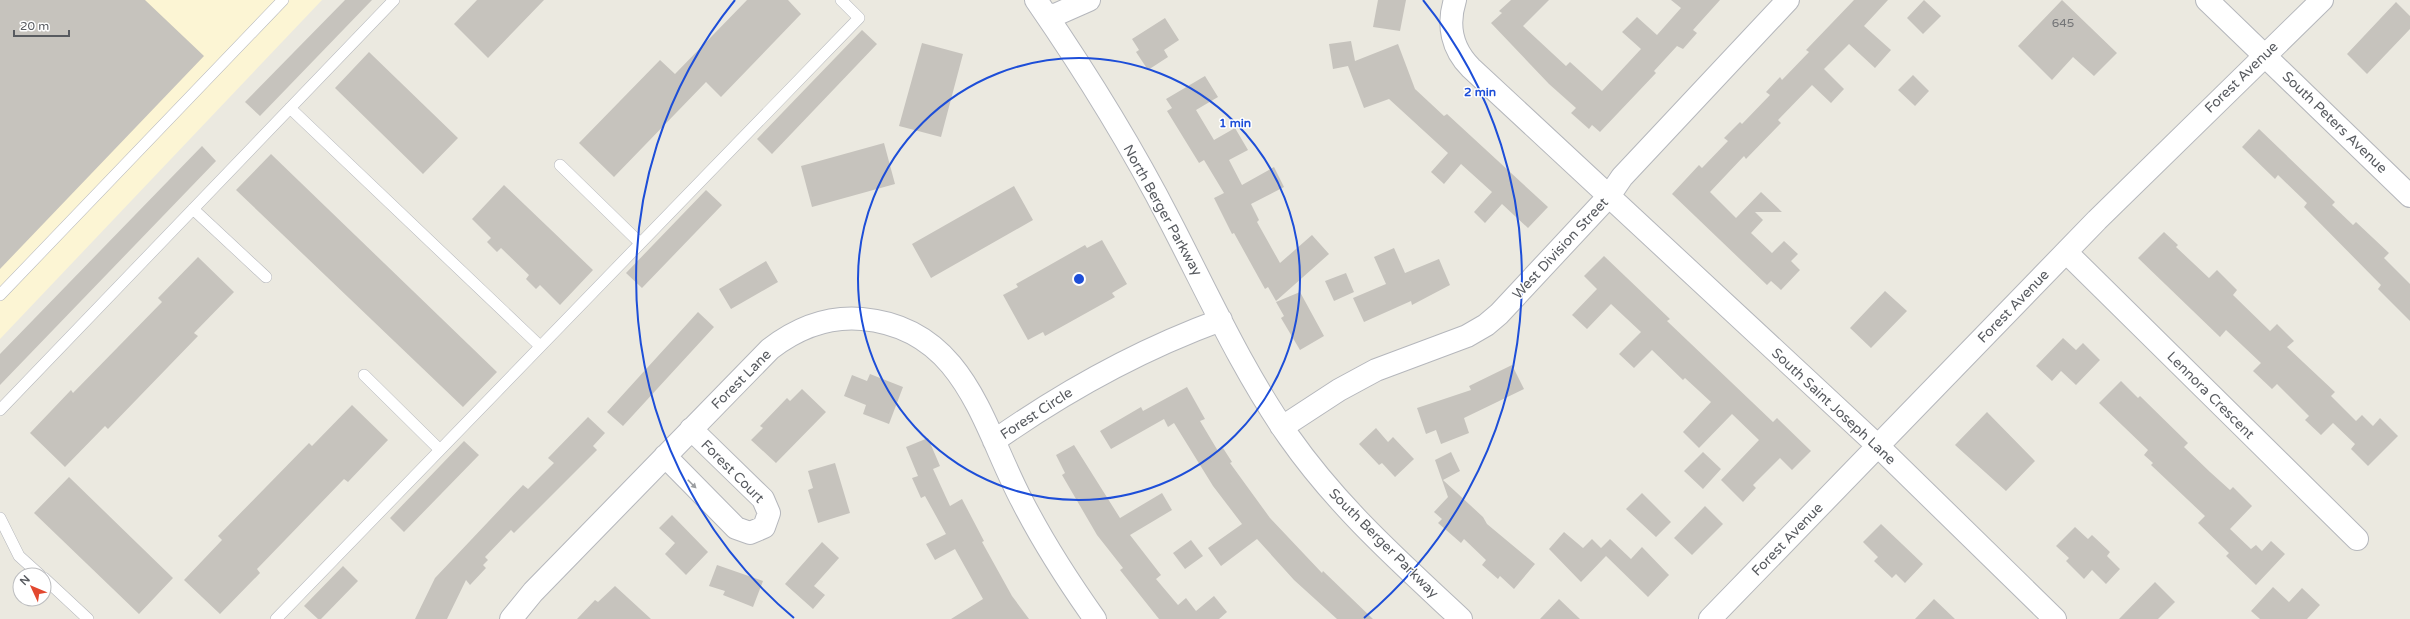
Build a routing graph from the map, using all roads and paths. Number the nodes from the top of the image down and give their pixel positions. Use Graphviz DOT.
graph roads {
  1 [pos="283,0"];
  2 [pos="394,0"];
  3 [pos="841,0"];
  4 [pos="1089,0"];
  5 [pos="1455,0"];
  6 [pos="1788,0"];
  7 [pos="2207,0"];
  8 [pos="2322,0"];
  9 [pos="1041,7"];
  10 [pos="2265,54"];
  11 [pos="290,108"];
  12 [pos="560,165"];
  13 [pos="1609,196"];
  14 [pos="2410,196"];
  15 [pos="193,209"];
  16 [pos="640,243"];
  17 [pos="2066,252"];
  18 [pos="266,278"];
  19 [pos="0,295"];
  20 [pos="1221,320"];
  21 [pos="540,346"];
  22 [pos="364,375"];
  23 [pos="0,410"];
  24 [pos="1281,426"];
  25 [pos="691,429"];
  26 [pos="994,441"];
  27 [pos="1878,446"];
  28 [pos="440,450"];
  29 [pos="665,456"];
  30 [pos="0,518"];
  31 [pos="2357,539"];
  32 [pos="31,567"];
  33 [pos="52,585"];
  34 [pos="88,619"];
  35 [pos="276,619"];
  36 [pos="511,619"];
  37 [pos="1095,619"];
  38 [pos="1462,619"];
  39 [pos="1710,619"];
  40 [pos="2055,619"];
  1 -- 19 [label="lane"];
  2 -- 11 [label="lane"];
  3 -- 16 [label="lane"];
  4 -- 9 [label="street"];
  5 -- 13 [label="street, South Saint Joseph Lane"];
  6 -- 13 [label="street, West Division Street"];
  7 -- 10 [label="street, South Peters Avenue"];
  8 -- 10 [label="street, Forest Avenue"];
  9 -- 20 [label="street, North Berger Parkway"];
  10 -- 14 [label="street, South Peters Avenue"];
  10 -- 17 [label="street, Forest Avenue"];
  11 -- 15 [label="lane"];
  11 -- 21 [label="lane"];
  12 -- 16 [label="lane"];
  13 -- 24 [label="street, West Division Street"];
  13 -- 27 [label="street, South Saint Joseph Lane"];
  15 -- 18 [label="lane"];
  15 -- 23 [label="lane"];
  16 -- 21 [label="lane"];
  17 -- 27 [label="street, Forest Avenue"];
  17 -- 31 [label="street, Lennora Crescent"];
  20 -- 24 [label="street, North Berger Parkway"];
  20 -- 26 [label="street, Forest Circle"];
  21 -- 28 [label="lane"];
  22 -- 28 [label="lane"];
  24 -- 38 [label="street, South Berger Parkway"];
  25 -- 26 [label="street, Forest Lane"];
  25 -- 29 [label="street, Forest Lane"];
  29 -- 25 [label="street, Forest Court, one-way"];
  26 -- 37 [label="street, Forest Circle"];
  27 -- 39 [label="street, Forest Avenue"];
  27 -- 40 [label="street, South Saint Joseph Lane"];
  28 -- 35 [label="lane"];
  29 -- 36 [label="street, Forest Lane"];
  30 -- 32 [label="lane"];
  33 -- 34 [label="lane"];
}
